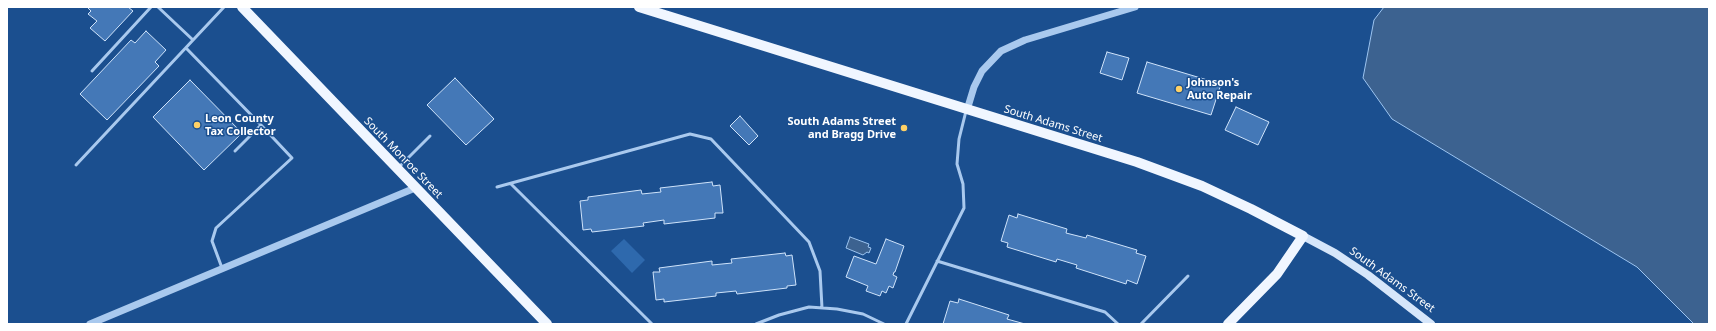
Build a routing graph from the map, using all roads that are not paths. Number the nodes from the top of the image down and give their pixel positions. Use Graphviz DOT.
graph roads {
  1 [pos="151,7"];
  2 [pos="158,7"];
  3 [pos="224,7"];
  4 [pos="242,7"];
  5 [pos="639,7"];
  6 [pos="1135,7"];
  7 [pos="193,40"];
  8 [pos="186,48"];
  9 [pos="92,71"];
  10 [pos="967,110"];
  11 [pos="261,125"];
  12 [pos="430,136"];
  13 [pos="235,151"];
  14 [pos="76,165"];
  15 [pos="397,169"];
  16 [pos="511,184"];
  17 [pos="415,188"];
  18 [pos="497,188"];
  19 [pos="1303,236"];
  20 [pos="937,261"];
  21 [pos="222,269"];
  22 [pos="1188,276"];
  23 [pos="822,308"];
  24 [pos="545,323"];
  25 [pos="90,324"];
  26 [pos="652,324"];
  27 [pos="756,324"];
  28 [pos="884,324"];
  29 [pos="906,324"];
  30 [pos="1118,324"];
  31 [pos="1141,324"];
  32 [pos="1228,324"];
  33 [pos="1431,324"];
  1 -- 9 [label="lane"];
  2 -- 7 [label="lane"];
  3 -- 7 [label="lane"];
  4 -- 15 [label="main road, South Monroe Street"];
  5 -- 10 [label="main road, South Adams Street"];
  6 -- 10 [label="street"];
  7 -- 8 [label="lane"];
  8 -- 11 [label="lane"];
  8 -- 14 [label="lane"];
  10 -- 19 [label="main road, South Adams Street"];
  10 -- 20 [label="lane"];
  11 -- 13 [label="lane"];
  11 -- 21 [label="lane"];
  12 -- 15 [label="lane"];
  15 -- 17 [label="main road, South Monroe Street"];
  16 -- 18 [label="lane"];
  16 -- 23 [label="lane"];
  16 -- 26 [label="lane"];
  17 -- 21 [label="street"];
  17 -- 24 [label="main road, South Monroe Street"];
  19 -- 32 [label="main road"];
  19 -- 33 [label="main road, South Adams Street"];
  20 -- 29 [label="lane"];
  20 -- 30 [label="lane"];
  21 -- 25 [label="street"];
  22 -- 31 [label="lane"];
  23 -- 27 [label="lane"];
  23 -- 28 [label="lane"];
}
